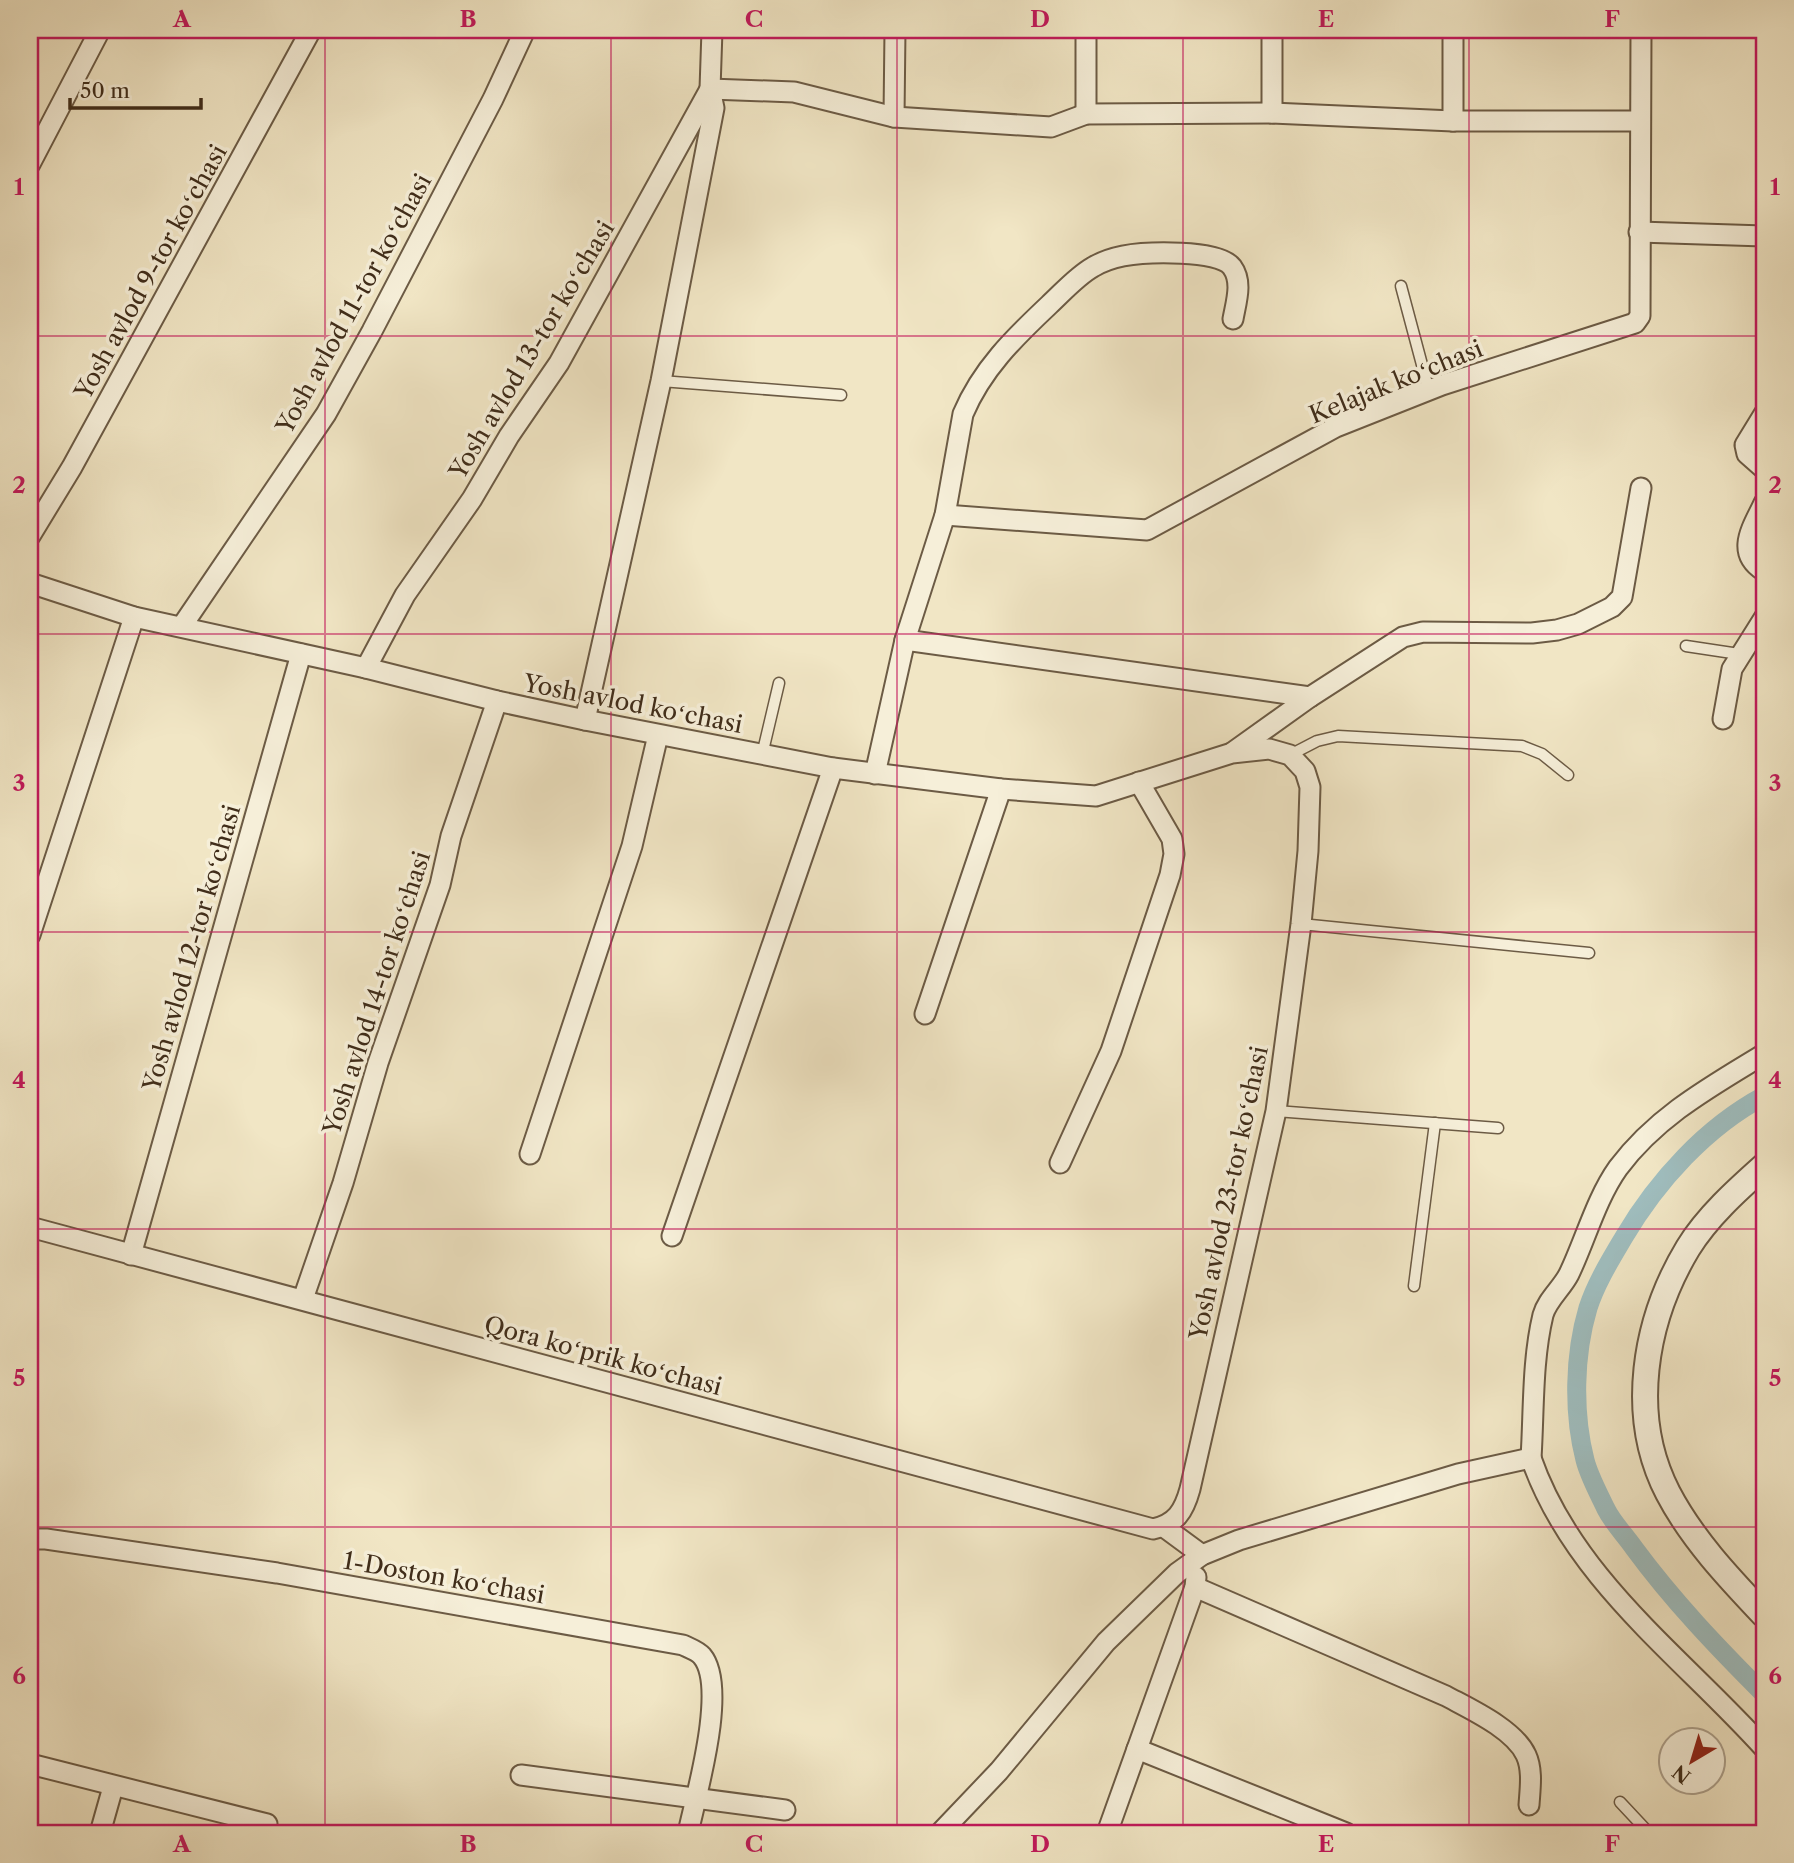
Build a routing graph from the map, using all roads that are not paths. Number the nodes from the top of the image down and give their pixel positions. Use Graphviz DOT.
graph roads {
  1 [pos="100,30"];
  2 [pos="311,30"];
  3 [pos="525,30"];
  4 [pos="712,30"];
  5 [pos="895,30"];
  6 [pos="1086,30"];
  7 [pos="1272,30"];
  8 [pos="1453,30"];
  9 [pos="1641,30"];
  10 [pos="710,89"];
  11 [pos="1272,113"];
  12 [pos="1086,114"];
  13 [pos="894,117"];
  14 [pos="1452,121"];
  15 [pos="1640,121"];
  16 [pos="30,164"];
  17 [pos="1639,232"];
  18 [pos="1764,236"];
  19 [pos="1401,285"];
  20 [pos="1233,319"];
  21 [pos="661,381"];
  22 [pos="1429,391"];
  23 [pos="841,395"];
  24 [pos="1764,414"];
  25 [pos="1764,470"];
  26 [pos="1641,488"];
  27 [pos="1764,503"];
  28 [pos="944,515"];
  29 [pos="30,536"];
  30 [pos="1764,571"];
  31 [pos="30,583"];
  32 [pos="134,617"];
  33 [pos="1764,618"];
  34 [pos="182,626"];
  35 [pos="905,640"];
  36 [pos="1686,646"];
  37 [pos="301,654"];
  38 [pos="1739,654"];
  39 [pos="366,667"];
  40 [pos="779,684"];
  41 [pos="1310,697"];
  42 [pos="497,701"];
  43 [pos="1723,719"];
  44 [pos="585,720"];
  45 [pos="658,735"];
  46 [pos="1232,753"];
  47 [pos="762,755"];
  48 [pos="1290,755"];
  49 [pos="834,768"];
  50 [pos="875,774"];
  51 [pos="1568,775"];
  52 [pos="1139,782"];
  53 [pos="1001,789"];
  54 [pos="1301,924"];
  55 [pos="30,935"];
  56 [pos="1589,953"];
  57 [pos="925,1014"];
  58 [pos="1764,1054"];
  59 [pos="1276,1111"];
  60 [pos="1435,1124"];
  61 [pos="1497,1128"];
  62 [pos="530,1154"];
  63 [pos="1060,1163"];
  64 [pos="1764,1166"];
  65 [pos="30,1227"];
  66 [pos="671,1236"];
  67 [pos="131,1255"];
  68 [pos="1413,1286"];
  69 [pos="303,1300"];
  70 [pos="1531,1458"];
  71 [pos="1169,1530"];
  72 [pos="30,1539"];
  73 [pos="1197,1553"];
  74 [pos="1195,1587"];
  75 [pos="1764,1615"];
  76 [pos="1764,1748"];
  77 [pos="1137,1749"];
  78 [pos="30,1764"];
  79 [pos="521,1775"];
  80 [pos="113,1787"];
  81 [pos="696,1798"];
  82 [pos="1620,1801"];
  83 [pos="1529,1805"];
  84 [pos="785,1810"];
  85 [pos="267,1824"];
  86 [pos="100,1833"];
  87 [pos="688,1833"];
  88 [pos="940,1833"];
  89 [pos="1107,1833"];
  90 [pos="1346,1833"];
  91 [pos="1649,1833"];
  1 -- 16 [label="street"];
  2 -- 29 [label="street, Yosh avlod 9-tor koʻchasi"];
  3 -- 34 [label="street, Yosh avlod 11-tor koʻchasi"];
  4 -- 10 [label="street"];
  5 -- 13 [label="street"];
  6 -- 12 [label="street"];
  7 -- 11 [label="street"];
  8 -- 14 [label="street"];
  9 -- 15 [label="street, Kelajak koʻchasi"];
  10 -- 13 [label="street"];
  10 -- 21 [label="street"];
  10 -- 39 [label="street, Yosh avlod 13-tor koʻchasi"];
  11 -- 12 [label="street"];
  11 -- 14 [label="street"];
  12 -- 13 [label="street"];
  14 -- 15 [label="street"];
  15 -- 17 [label="street, Kelajak koʻchasi"];
  17 -- 18 [label="street"];
  17 -- 22 [label="street, Kelajak koʻchasi"];
  19 -- 22 [label="lane"];
  20 -- 28 [label="street"];
  21 -- 23 [label="lane"];
  21 -- 44 [label="street"];
  22 -- 28 [label="street, Kelajak koʻchasi"];
  24 -- 25 [label="street"];
  26 -- 41 [label="street"];
  27 -- 30 [label="street"];
  28 -- 35 [label="street"];
  31 -- 32 [label="street, Yosh avlod koʻchasi"];
  32 -- 34 [label="street, Yosh avlod koʻchasi"];
  32 -- 55 [label="street"];
  33 -- 38 [label="street"];
  34 -- 37 [label="street, Yosh avlod koʻchasi"];
  35 -- 41 [label="street"];
  35 -- 50 [label="street"];
  36 -- 38 [label="lane"];
  37 -- 39 [label="street, Yosh avlod koʻchasi"];
  37 -- 67 [label="street, Yosh avlod 12-tor koʻchasi"];
  38 -- 43 [label="street"];
  39 -- 42 [label="street, Yosh avlod koʻchasi"];
  40 -- 47 [label="lane"];
  41 -- 46 [label="street"];
  42 -- 44 [label="street, Yosh avlod koʻchasi"];
  42 -- 69 [label="street, Yosh avlod 14-tor koʻchasi"];
  44 -- 45 [label="street, Yosh avlod koʻchasi"];
  45 -- 47 [label="street, Yosh avlod koʻchasi"];
  45 -- 62 [label="street"];
  46 -- 48 [label="street"];
  46 -- 52 [label="street, Yosh avlod koʻchasi"];
  47 -- 49 [label="street, Yosh avlod koʻchasi"];
  48 -- 51 [label="lane"];
  48 -- 54 [label="street, Yosh avlod 23-tor koʻchasi"];
  49 -- 50 [label="street, Yosh avlod koʻchasi"];
  49 -- 66 [label="street"];
  50 -- 53 [label="street, Yosh avlod koʻchasi"];
  52 -- 53 [label="street, Yosh avlod koʻchasi"];
  52 -- 63 [label="street"];
  53 -- 57 [label="street"];
  54 -- 56 [label="lane"];
  54 -- 59 [label="street, Yosh avlod 23-tor koʻchasi"];
  58 -- 70 [label="street"];
  59 -- 60 [label="lane"];
  59 -- 71 [label="street, Yosh avlod 23-tor koʻchasi"];
  60 -- 61 [label="lane"];
  60 -- 68 [label="lane"];
  64 -- 75 [label="street"];
  65 -- 67 [label="street, Qora koʻprik koʻchasi"];
  67 -- 69 [label="street, Qora koʻprik koʻchasi"];
  69 -- 71 [label="street, Qora koʻprik koʻchasi"];
  70 -- 73 [label="street"];
  70 -- 76 [label="street"];
  71 -- 73 [label="street"];
  72 -- 81 [label="street, 1-Doston koʻchasi"];
  73 -- 74 [label="street"];
  73 -- 88 [label="street"];
  74 -- 77 [label="street"];
  74 -- 83 [label="street"];
  77 -- 89 [label="street"];
  77 -- 90 [label="street"];
  78 -- 80 [label="street"];
  79 -- 81 [label="street"];
  80 -- 85 [label="street"];
  80 -- 86 [label="street"];
  81 -- 84 [label="street"];
  81 -- 87 [label="street, 1-Doston koʻchasi"];
  82 -- 91 [label="lane"];
}
